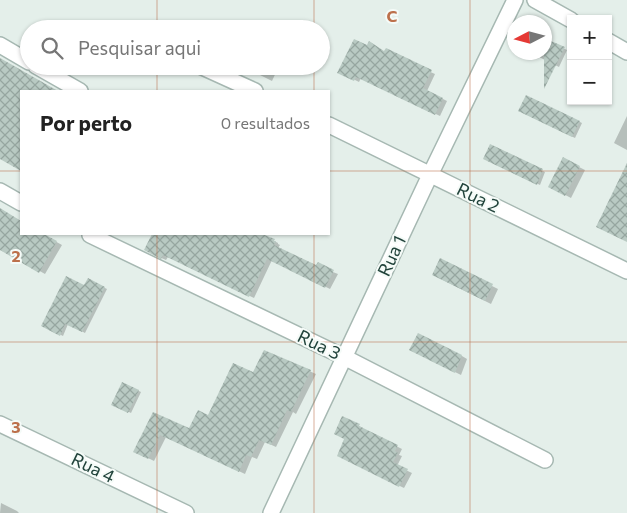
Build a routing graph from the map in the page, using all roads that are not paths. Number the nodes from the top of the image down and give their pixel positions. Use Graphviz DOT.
graph roads {
  1 [pos="515,0"];
  2 [pos="535,0"];
  3 [pos="567,18"];
  4 [pos="612,43"];
  5 [pos="0,45"];
  6 [pos="627,52"];
  7 [pos="20,57"];
  8 [pos="52,75"];
  9 [pos="220,75"];
  10 [pos="78,90"];
  11 [pos="253,90"];
  12 [pos="330,125"];
  13 [pos="430,174"];
  14 [pos="0,191"];
  15 [pos="20,202"];
  16 [pos="90,235"];
  17 [pos="627,271"];
  18 [pos="344,357"];
  19 [pos="0,424"];
  20 [pos="545,460"];
  21 [pos="186,513"];
  22 [pos="271,513"];
  1 -- 13 [label="street, Rua 1"];
  2 -- 3 [label="street"];
  4 -- 6 [label="street"];
  5 -- 7 [label="street"];
  8 -- 10 [label="street"];
  9 -- 11 [label="street"];
  12 -- 13 [label="street, Rua 2"];
  13 -- 17 [label="street, Rua 2"];
  13 -- 18 [label="street, Rua 1"];
  14 -- 15 [label="street"];
  16 -- 18 [label="street, Rua 3"];
  18 -- 20 [label="street, Rua 3"];
  18 -- 22 [label="street, Rua 1"];
  19 -- 21 [label="street, Rua 4"];
}
